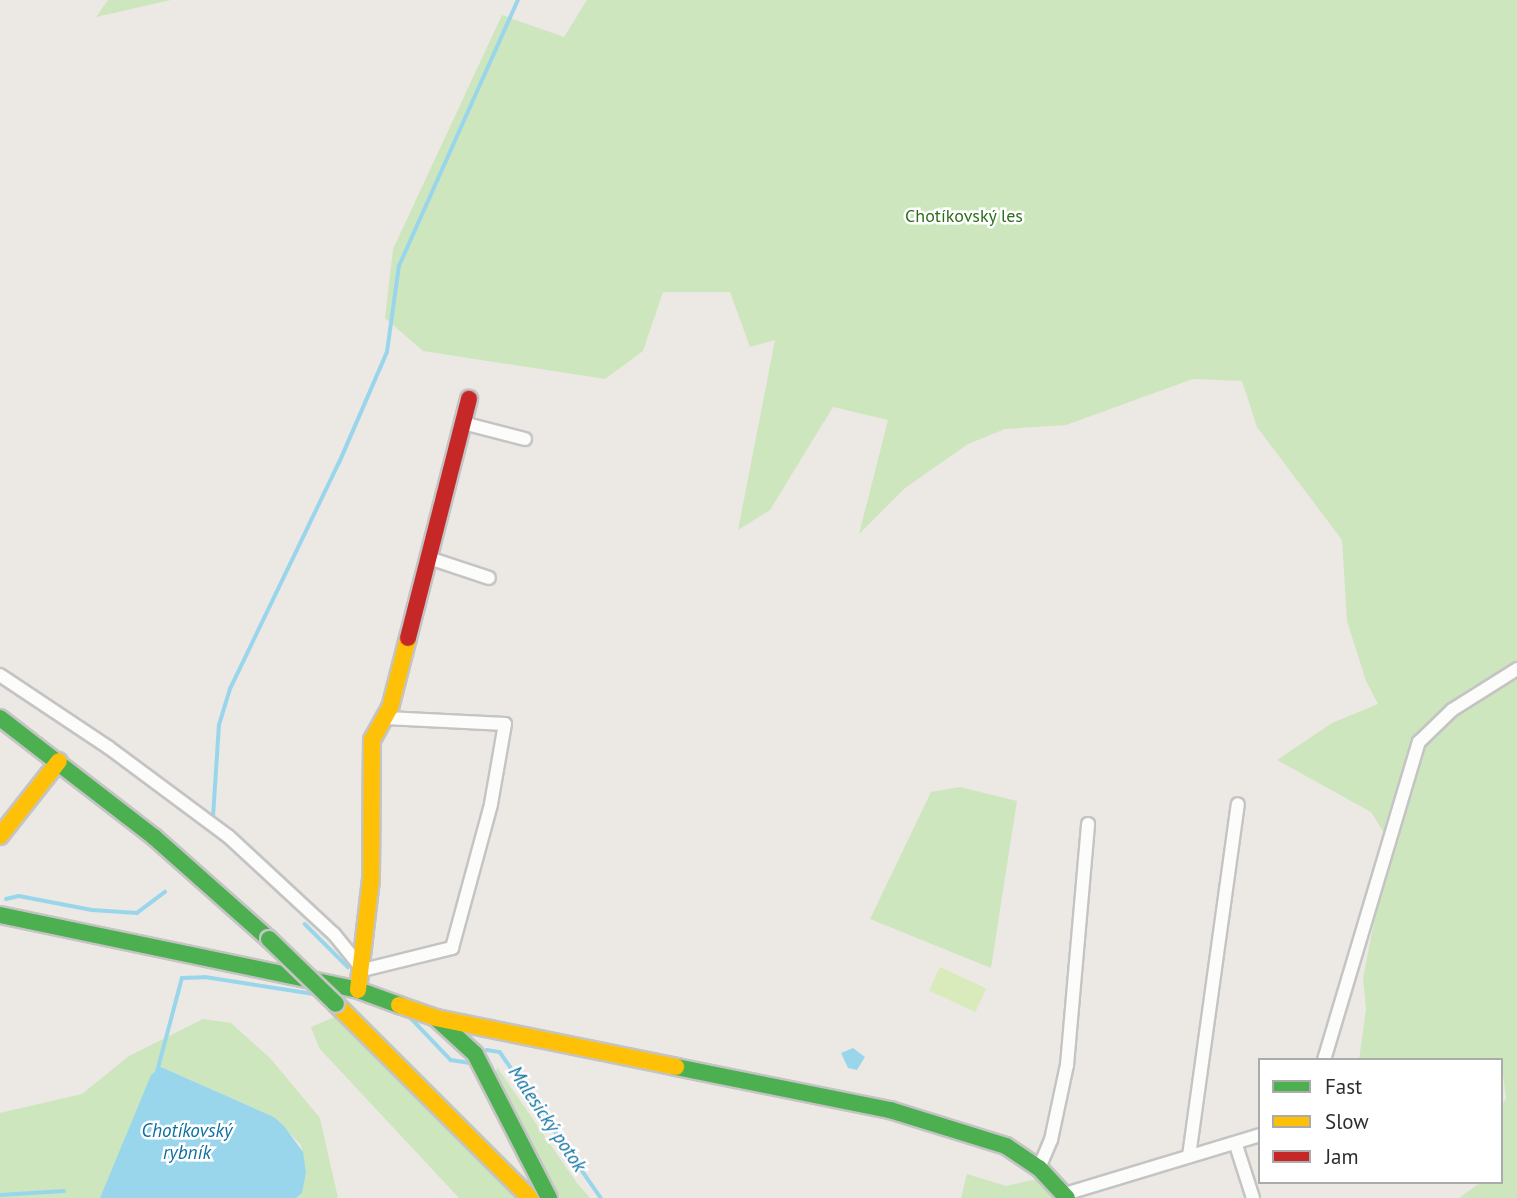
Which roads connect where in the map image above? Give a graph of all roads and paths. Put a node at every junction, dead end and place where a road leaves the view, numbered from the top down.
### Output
1 (469, 399) dead end
2 (463, 423) junction
3 (524, 439) dead end
4 (429, 558) junction
5 (489, 578) dead end
6 (1517, 669) edge
7 (0, 675) edge
8 (0, 718) edge
9 (386, 718) junction
10 (59, 761) junction
11 (1238, 804) dead end
12 (1088, 824) dead end
13 (0, 836) edge
14 (0, 915) edge
15 (363, 970) junction
16 (358, 990) junction
17 (436, 1018) junction
18 (1325, 1058) edge
19 (1258, 1136) edge
20 (1236, 1145) junction
21 (1189, 1156) junction
22 (1039, 1168) junction
23 (1066, 1196) edge
24 (530, 1198) edge
25 (549, 1198) edge
26 (1252, 1198) edge

1 - 2 street
2 - 3 street
2 - 4 street
4 - 5 street
4 - 9 street
6 - 18 street
7 - 15 street
8 - 10 street
9 - 15 street
9 - 15 street
10 - 13 street
10 - 24 street, bridge
11 - 21 street
12 - 22 street
14 - 16 street
15 - 16 street
16 - 17 street
17 - 22 street
17 - 25 street
19 - 20 street
20 - 21 street
20 - 26 street
21 - 23 street
22 - 23 street

